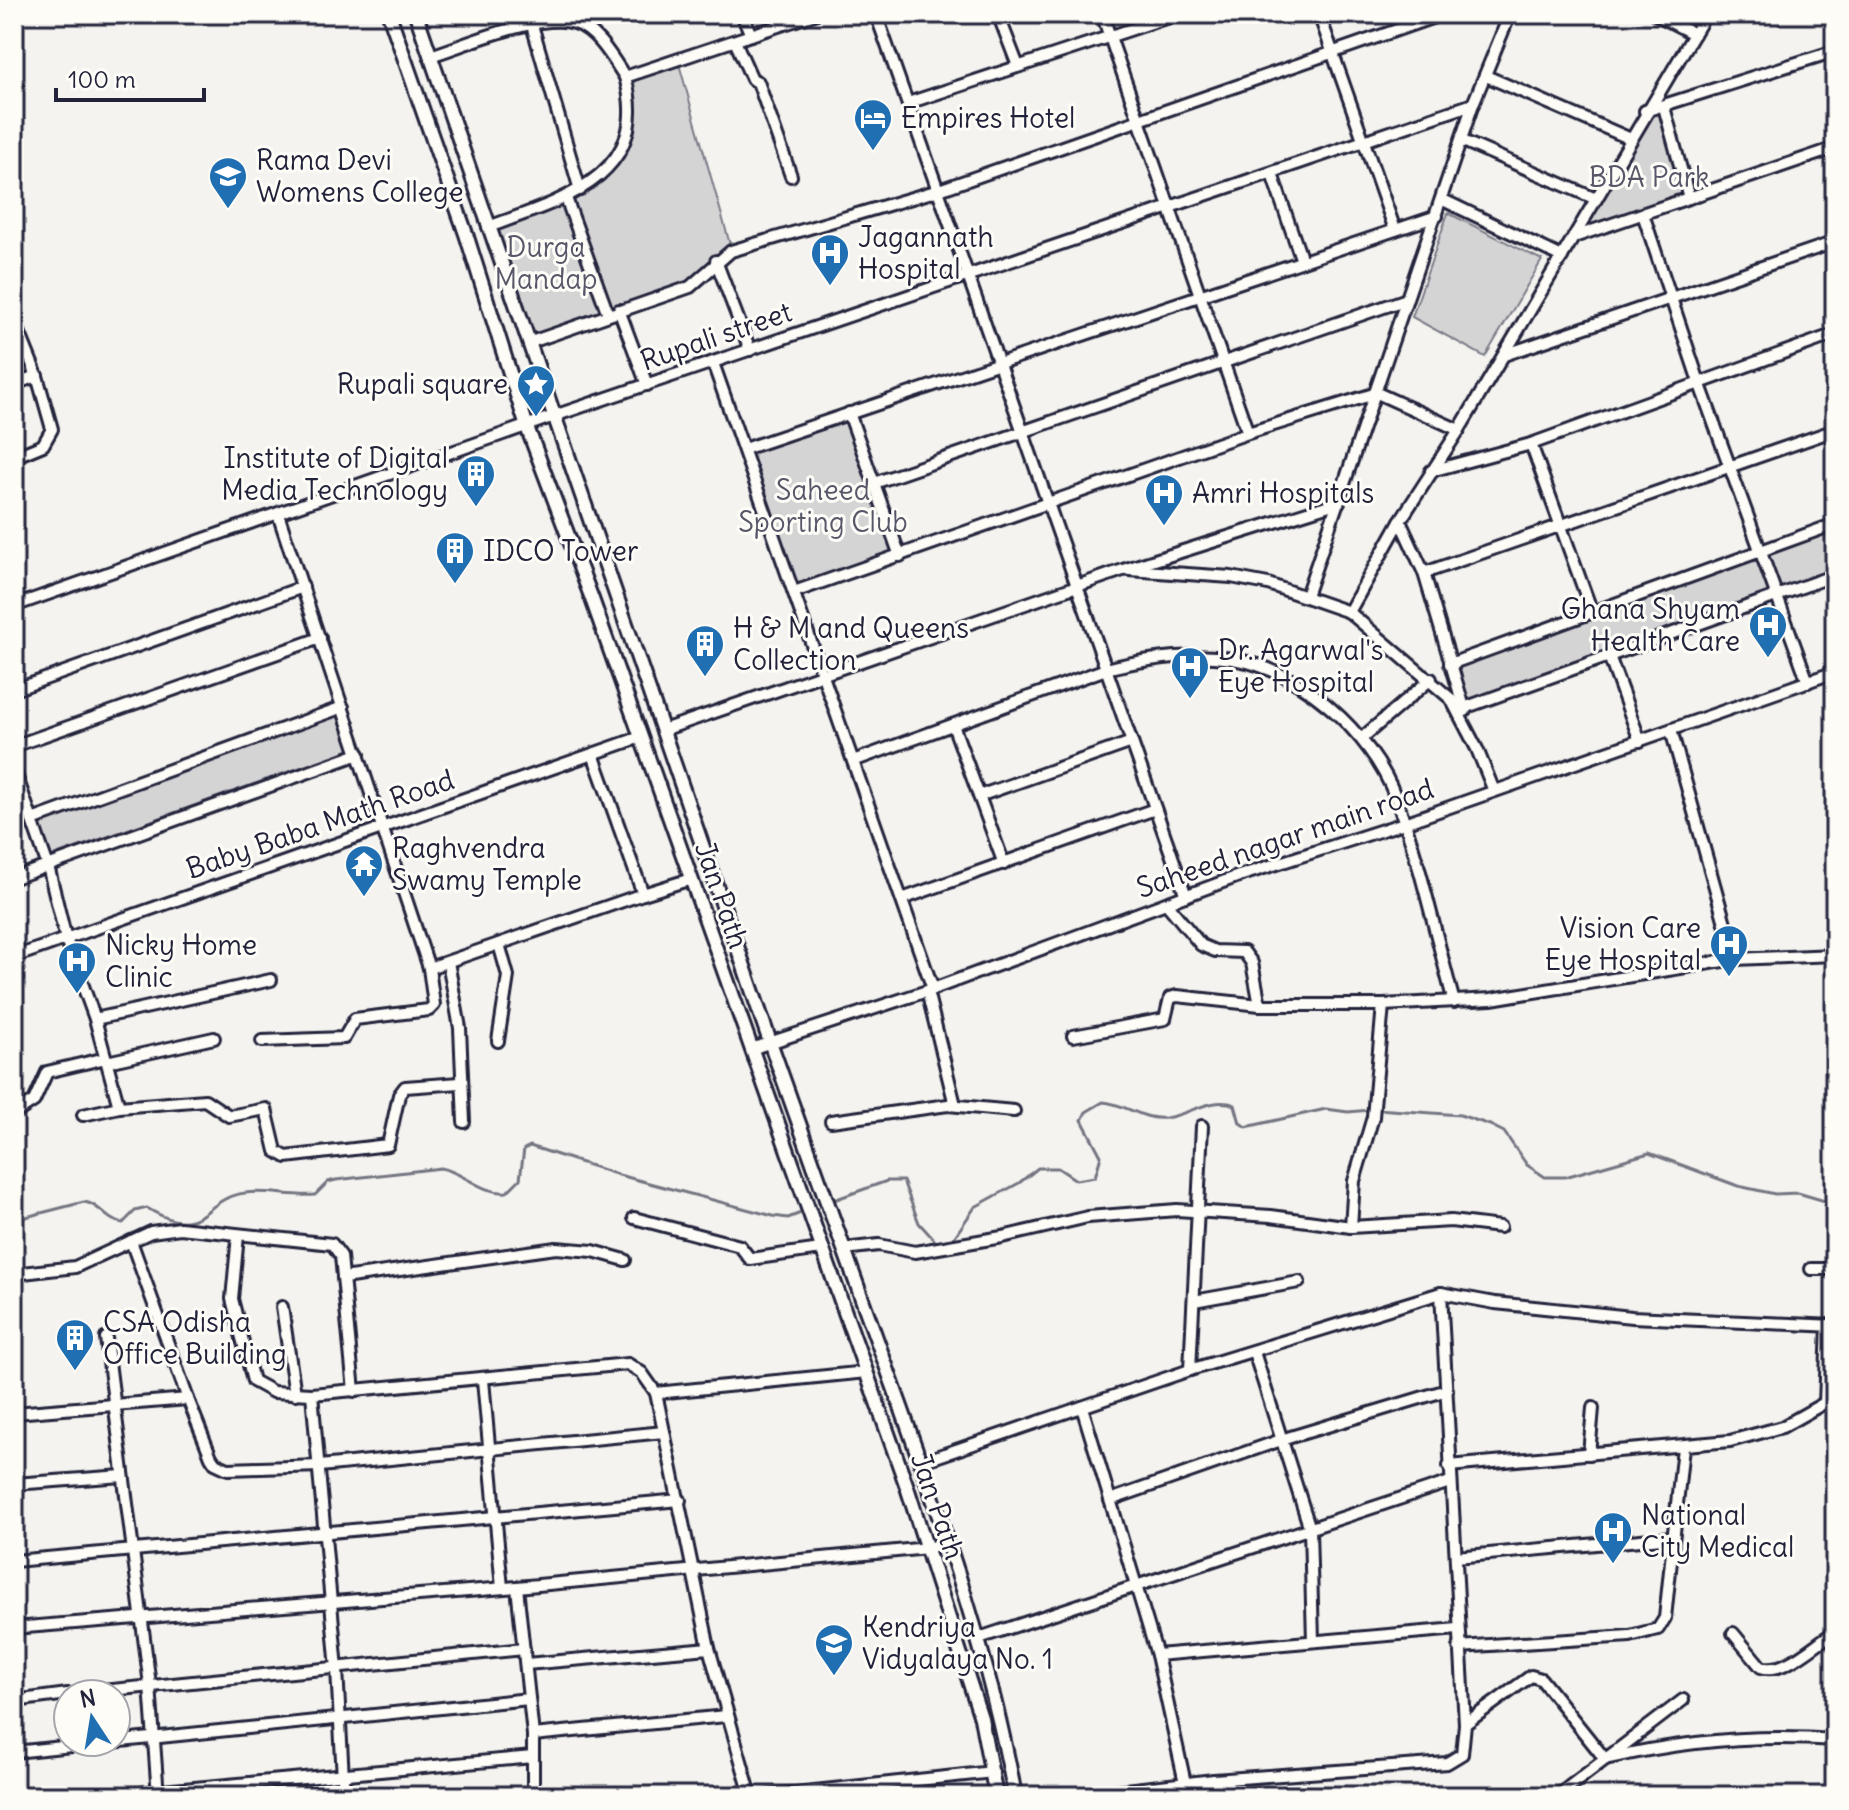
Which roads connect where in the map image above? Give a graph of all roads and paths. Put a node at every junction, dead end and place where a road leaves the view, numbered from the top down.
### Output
1 (389, 14) edge
2 (416, 14) edge
3 (742, 14) edge
4 (815, 14) edge
5 (876, 14) edge
6 (998, 14) edge
7 (1102, 14) edge
8 (1178, 14) edge
9 (1319, 14) edge
10 (1443, 14) edge
11 (1510, 14) edge
12 (1655, 14) edge
13 (1706, 14) edge
14 (575, 19) edge
15 (532, 25) junction
16 (1694, 34) junction
17 (751, 35) junction
18 (1109, 38) junction
19 (735, 41) junction
20 (1835, 51) edge
21 (1333, 53) junction
22 (430, 56) junction
23 (1018, 66) junction
24 (1486, 76) junction
25 (625, 77) junction
26 (908, 103) junction
27 (1473, 104) junction
28 (1664, 107) junction
29 (1645, 111) junction
30 (1139, 122) junction
31 (1631, 139) junction
32 (1364, 140) junction
33 (1463, 141) junction
34 (1835, 148) edge
35 (1272, 174) junction
36 (791, 176) dead end
37 (580, 190) junction
38 (939, 190) junction
39 (566, 198) junction
40 (1689, 198) junction
41 (1596, 199) junction
42 (1443, 200) junction
43 (1167, 206) junction
44 (1643, 214) junction
45 (1437, 216) junction
46 (488, 227) junction
47 (1395, 230) junction
48 (1574, 237) junction
49 (1835, 242) edge
50 (1562, 257) junction
51 (716, 261) junction
52 (1302, 261) junction
53 (966, 274) junction
54 (1199, 295) junction
55 (1671, 297) junction
56 (1407, 299) junction
57 (613, 312) junction
58 (15, 322) edge
59 (1835, 334) edge
60 (531, 342) junction
61 (750, 350) junction
62 (1504, 355) junction
63 (999, 362) junction
64 (713, 363) junction
65 (1222, 363) junction
66 (37, 376) junction
67 (1699, 382) junction
68 (14, 384) edge
69 (647, 385) junction
70 (1377, 393) junction
71 (849, 413) junction
72 (557, 415) junction
73 (527, 427) junction
74 (1459, 430) junction
75 (1835, 430) edge
76 (1023, 432) junction
77 (1248, 433) junction
78 (1531, 444) junction
79 (744, 449) junction
80 (14, 457) edge
81 (1730, 467) junction
82 (1431, 471) junction
83 (874, 483) junction
84 (1048, 502) junction
85 (1339, 502) junction
86 (278, 514) junction
87 (1400, 521) junction
88 (1835, 524) edge
89 (1561, 526) junction
90 (1761, 551) junction
91 (900, 556) junction
92 (1123, 570) junction
93 (1424, 573) junction
94 (1835, 575) edge
95 (1077, 586) junction
96 (303, 587) junction
97 (794, 592) junction
98 (1306, 596) junction
99 (1777, 596) junction
100 (14, 606) edge
101 (1349, 612) junction
102 (1592, 612) junction
103 (320, 638) junction
104 (1609, 656) junction
105 (1450, 664) junction
106 (1106, 669) junction
107 (1835, 672) edge
108 (824, 677) junction
109 (1431, 679) junction
110 (1808, 682) junction
111 (14, 690) edge
112 (343, 707) junction
113 (1464, 708) junction
114 (953, 725) junction
115 (663, 730) junction
116 (1671, 730) junction
117 (641, 737) junction
118 (1362, 738) junction
119 (1640, 741) junction
120 (1132, 742) junction
121 (14, 746) edge
122 (1477, 749) junction
123 (359, 754) junction
124 (593, 754) junction
125 (853, 761) junction
126 (14, 769) edge
127 (16, 784) edge
128 (1494, 791) junction
129 (979, 796) junction
130 (1155, 809) junction
131 (32, 820) junction
132 (1404, 823) junction
133 (384, 827) junction
134 (1004, 864) junction
135 (48, 866) junction
136 (14, 878) edge
137 (691, 879) junction
138 (643, 894) junction
139 (1186, 896) junction
140 (902, 899) junction
141 (1166, 903) junction
142 (66, 939) junction
143 (499, 944) junction
144 (1835, 955) edge
145 (14, 957) edge
146 (1735, 959) junction
147 (448, 962) junction
148 (429, 968) junction
149 (271, 980) dead end
150 (930, 990) junction
151 (1454, 1002) junction
152 (1260, 1005) junction
153 (1383, 1005) junction
154 (95, 1019) junction
155 (1073, 1036) dead end
156 (214, 1038) dead end
157 (262, 1041) dead end
158 (498, 1041) dead end
159 (770, 1042) junction
160 (751, 1049) junction
161 (106, 1060) junction
162 (460, 1083) junction
163 (955, 1105) junction
164 (119, 1107) junction
165 (1014, 1111) dead end
166 (14, 1114) edge
167 (83, 1115) dead end
168 (831, 1121) dead end
169 (464, 1122) dead end
170 (1202, 1126) dead end
171 (1196, 1211) junction
172 (634, 1218) dead end
173 (1351, 1227) junction
174 (1500, 1227) dead end
175 (238, 1235) junction
176 (131, 1241) junction
177 (821, 1249) junction
178 (844, 1249) junction
179 (625, 1260) dead end
180 (1811, 1269) dead end
181 (1835, 1269) edge
182 (14, 1274) edge
183 (343, 1278) junction
184 (1299, 1282) dead end
185 (1441, 1293) junction
186 (1194, 1301) junction
187 (282, 1307) dead end
188 (1831, 1325) edge
189 (106, 1338) dead end
190 (1254, 1352) junction
191 (1190, 1370) junction
192 (867, 1372) junction
193 (483, 1380) junction
194 (1447, 1390) junction
195 (354, 1391) junction
196 (656, 1393) junction
197 (295, 1394) junction
198 (312, 1394) junction
199 (188, 1399) junction
200 (1830, 1400) edge
201 (114, 1403) junction
202 (1082, 1407) junction
203 (1593, 1408) dead end
204 (14, 1413) edge
205 (664, 1432) junction
206 (1284, 1439) junction
207 (1683, 1447) junction
208 (490, 1449) junction
209 (1589, 1454) junction
210 (921, 1462) junction
211 (320, 1466) junction
212 (1449, 1466) junction
213 (123, 1476) junction
214 (1450, 1482) junction
215 (14, 1484) edge
216 (680, 1500) junction
217 (1110, 1500) junction
218 (496, 1517) junction
219 (1310, 1529) junction
220 (325, 1530) junction
221 (1673, 1537) junction
222 (947, 1542) junction
223 (928, 1548) junction
224 (132, 1550) junction
225 (1456, 1557) junction
226 (14, 1561) edge
227 (693, 1571) junction
228 (517, 1587) junction
229 (502, 1588) junction
230 (1137, 1588) junction
231 (330, 1600) junction
232 (141, 1617) junction
233 (14, 1628) edge
234 (1458, 1629) junction
235 (1835, 1632) edge
236 (1733, 1633) dead end
237 (979, 1638) junction
238 (1313, 1641) junction
239 (1459, 1647) junction
240 (709, 1648) junction
241 (524, 1649) junction
242 (1157, 1655) junction
243 (526, 1664) junction
244 (337, 1669) junction
245 (150, 1685) junction
246 (132, 1687) edge
247 (52, 1696) edge
248 (529, 1699) junction
249 (1683, 1700) dead end
250 (14, 1701) edge
251 (726, 1716) junction
252 (339, 1718) junction
253 (1465, 1724) junction
254 (533, 1735) junction
255 (154, 1739) junction
256 (1835, 1740) edge
257 (14, 1752) edge
258 (533, 1757) junction
259 (1605, 1759) junction
260 (993, 1772) junction
261 (343, 1773) junction
262 (1214, 1780) junction
263 (1185, 1783) junction
264 (158, 1793) edge
265 (107, 1796) edge
266 (344, 1796) edge
267 (533, 1796) edge
268 (751, 1796) edge
269 (767, 1796) edge
270 (996, 1796) edge
271 (1015, 1796) edge
272 (1071, 1796) edge
273 (1216, 1796) edge
274 (1557, 1796) edge

1 - 73 main road, Jan Path
2 - 22 main road, Jan Path
3 - 17 street
4 - 17 street
5 - 26 street
6 - 23 street
7 - 18 street
8 - 18 street
9 - 21 street
10 - 21 street
11 - 24 street
12 - 16 street
13 - 16 street
14 - 15 street
14 - 25 street
15 - 22 street
15 - 37 street
16 - 29 street
17 - 19 street
18 - 23 street
18 - 30 street
19 - 25 street
19 - 36 street
20 - 28 street
21 - 30 street
21 - 32 street
22 - 46 main road, Jan Path
23 - 26 street
24 - 27 street
24 - 31 street
25 - 37 street
26 - 38 street
27 - 32 street, Rupali street
27 - 33 street
28 - 29 street
28 - 40 street
29 - 31 street
30 - 38 street
30 - 43 street
31 - 41 street
32 - 35 street, Rupali street
32 - 47 street
33 - 41 street
33 - 42 street
34 - 40 street
35 - 43 street, Rupali street
35 - 52 street
37 - 39 street
38 - 51 street
38 - 53 street
39 - 46 street
39 - 57 street
40 - 44 street
41 - 48 street
42 - 45 street
42 - 50 street
43 - 53 street, Rupali street
43 - 54 street
44 - 48 street
44 - 55 street
45 - 47 street
45 - 56 street
46 - 60 main road, Jan Path
47 - 52 street
48 - 50 street
49 - 55 street
50 - 62 street
51 - 57 street
51 - 61 street
52 - 54 street
53 - 61 street, Rupali street
53 - 63 street
54 - 63 street
54 - 65 street
55 - 62 street
55 - 67 street
56 - 65 street
56 - 70 street
57 - 60 street
57 - 69 street
58 - 66 street
59 - 67 street
60 - 72 main road, Jan Path
61 - 64 street, Rupali street
62 - 74 street
63 - 71 street
63 - 76 street
64 - 69 street, Rupali street
64 - 79 street
65 - 76 street
65 - 77 street
66 - 68 street
66 - 80 street
67 - 78 street
67 - 81 street
69 - 72 street, Rupali street
70 - 74 street
70 - 77 street
70 - 85 street
71 - 79 street
71 - 83 street
72 - 73 street, Rupali street
72 - 115 main road, Jan Path
73 - 86 street, Rupali street
73 - 117 main road, Jan Path
74 - 82 street
75 - 81 street
76 - 83 street
76 - 84 street
77 - 84 street
78 - 82 street
78 - 89 street
79 - 97 street
81 - 89 street
81 - 90 street
82 - 87 street
83 - 91 street
84 - 91 street
84 - 95 street
85 - 92 street
85 - 98 street
86 - 96 street
86 - 100 street, Rupali street
87 - 93 street
87 - 101 street
88 - 90 street
89 - 93 street
89 - 102 street
90 - 99 street
90 - 102 street
91 - 97 street
92 - 95 street
92 - 98 street
93 - 105 street
94 - 99 street
95 - 106 street
95 - 108 street
96 - 103 street
96 - 111 street
97 - 108 street
98 - 101 street
99 - 104 street
99 - 110 street
101 - 109 street
102 - 105 street
103 - 112 street
103 - 121 street
104 - 113 street
104 - 119 street
105 - 113 street
106 - 114 street
106 - 118 street
106 - 120 street
107 - 110 street, Saheed nagar main road
108 - 115 street
108 - 125 street
109 - 118 street
109 - 122 street
110 - 116 street, Saheed nagar main road
112 - 123 street
112 - 131 street
113 - 122 street
114 - 125 street
114 - 129 street
115 - 159 main road, Jan Path
116 - 119 street, Saheed nagar main road
116 - 146 street
117 - 124 street, Baby Baba Math Road
117 - 137 main road, Jan Path
118 - 132 street
119 - 128 street, Saheed nagar main road
120 - 129 street
120 - 130 street
122 - 128 street
123 - 133 street
123 - 135 street
124 - 133 street, Baby Baba Math Road
124 - 138 street
125 - 140 street
126 - 127 street
127 - 131 street
128 - 132 street, Saheed nagar main road
129 - 134 street
130 - 134 street
130 - 139 street
131 - 135 street
132 - 139 street, Saheed nagar main road
132 - 151 street
133 - 142 street, Baby Baba Math Road
133 - 148 street
134 - 140 street
135 - 136 street
135 - 142 street
137 - 138 street
137 - 160 main road, Jan Path
138 - 143 street
139 - 141 street, Saheed nagar main road
140 - 150 street
141 - 150 street, Saheed nagar main road
141 - 152 street
142 - 145 street, Baby Baba Math Road
142 - 154 street
143 - 147 street
143 - 158 street
144 - 146 street
146 - 151 street
147 - 148 street
147 - 162 street
148 - 157 street
149 - 154 street
150 - 159 street, Saheed nagar main road
150 - 163 street
151 - 153 street
152 - 153 street
152 - 155 street
153 - 173 street
154 - 161 street
156 - 161 street
159 - 160 street, Saheed nagar main road
159 - 178 main road, Jan Path
160 - 177 main road, Jan Path
161 - 164 street
161 - 166 street
162 - 164 street
162 - 169 street
163 - 165 street
163 - 168 street
164 - 167 street
170 - 171 street
171 - 173 street
171 - 178 street
171 - 186 street
172 - 177 street
173 - 174 street
175 - 176 street
175 - 183 street
175 - 197 street
176 - 182 street
176 - 199 street
177 - 192 main road, Jan Path
178 - 210 main road, Jan Path
179 - 183 street
180 - 181 street
183 - 195 street
184 - 186 street
185 - 188 street
185 - 190 street
185 - 194 street
186 - 191 street
187 - 197 street
188 - 200 street
189 - 201 street
190 - 191 street
190 - 206 street
191 - 202 street
192 - 196 street
192 - 223 main road, Jan Path
193 - 195 street
193 - 196 street
193 - 208 street
194 - 206 street
194 - 212 street
195 - 198 street
196 - 205 street
197 - 198 street
198 - 211 street
199 - 201 street
199 - 211 street
200 - 207 street
201 - 204 street
201 - 213 street
202 - 210 street
202 - 217 street
203 - 209 street
205 - 208 street
205 - 216 street
206 - 217 street
206 - 219 street
207 - 209 street
207 - 221 street
208 - 211 street
208 - 218 street
209 - 212 street
210 - 222 main road, Jan Path
211 - 220 street
212 - 214 street
213 - 215 street
213 - 224 street
214 - 219 street
214 - 225 street
216 - 218 street
216 - 227 street
217 - 230 street
218 - 220 street
218 - 229 street
219 - 230 street
219 - 238 street
220 - 224 street
220 - 231 street
221 - 225 street
221 - 239 street
222 - 223 street
222 - 237 main road, Jan Path
223 - 227 street
223 - 260 main road, Jan Path
224 - 226 street
224 - 232 street
225 - 234 street
227 - 228 street
227 - 240 street
228 - 229 street
228 - 241 street
229 - 231 street
230 - 237 street
230 - 242 street
231 - 232 street
231 - 244 street
232 - 233 street
232 - 245 street
234 - 238 street
234 - 239 street
235 - 236 street
237 - 271 main road, Jan Path
238 - 242 street
239 - 253 street
240 - 243 street
240 - 251 street
241 - 243 street
241 - 244 street
242 - 263 street
243 - 248 street
244 - 245 street
244 - 252 street
245 - 246 street
245 - 255 street
247 - 250 street
248 - 252 street
248 - 254 street
249 - 259 street
251 - 254 street
251 - 268 street
252 - 255 street
252 - 261 street
253 - 259 street
253 - 262 street
254 - 258 street
255 - 257 street
255 - 264 street
256 - 259 street
258 - 261 street
258 - 267 street
259 - 274 street
260 - 269 street
260 - 270 main road, Jan Path
261 - 264 street
261 - 266 street
262 - 263 street
262 - 273 street
263 - 272 street
264 - 265 street

